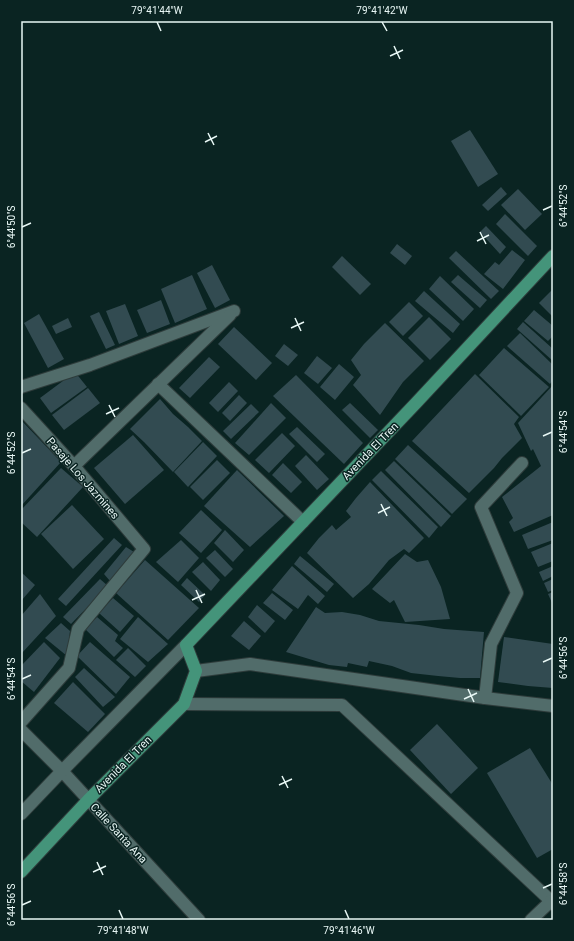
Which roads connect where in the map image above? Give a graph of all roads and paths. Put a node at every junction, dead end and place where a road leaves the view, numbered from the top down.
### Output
1 (553, 256) edge
2 (158, 384) junction
3 (21, 387) edge
4 (21, 408) edge
5 (522, 463) dead end
6 (74, 466) junction
7 (303, 522) junction
8 (186, 645) junction
9 (196, 671) junction
10 (485, 698) junction
11 (184, 704) junction
12 (553, 706) edge
13 (21, 722) edge
14 (21, 730) edge
15 (62, 771) junction
16 (88, 800) junction
17 (21, 814) edge
18 (21, 872) edge
19 (552, 902) edge
20 (199, 920) edge
21 (531, 920) edge

1 - 7 main road, Avenida El Tren
2 - 3 street
2 - 6 street
2 - 7 street
4 - 6 street, Pasaje Los Jazmines
5 - 10 street
6 - 13 street, Pasaje Los Jazmines
7 - 8 main road, Avenida El Tren
8 - 9 main road
8 - 15 street, Avenida El Tren
9 - 10 street
9 - 11 main road, Avenida El Tren
10 - 12 street
11 - 16 main road, Avenida El Tren
11 - 19 street
14 - 15 street, Calle Santa Ana
15 - 16 street, Calle Santa Ana
15 - 17 street, Avenida El Tren
16 - 18 main road, Avenida El Tren
16 - 20 street, Calle Santa Ana
19 - 21 street

